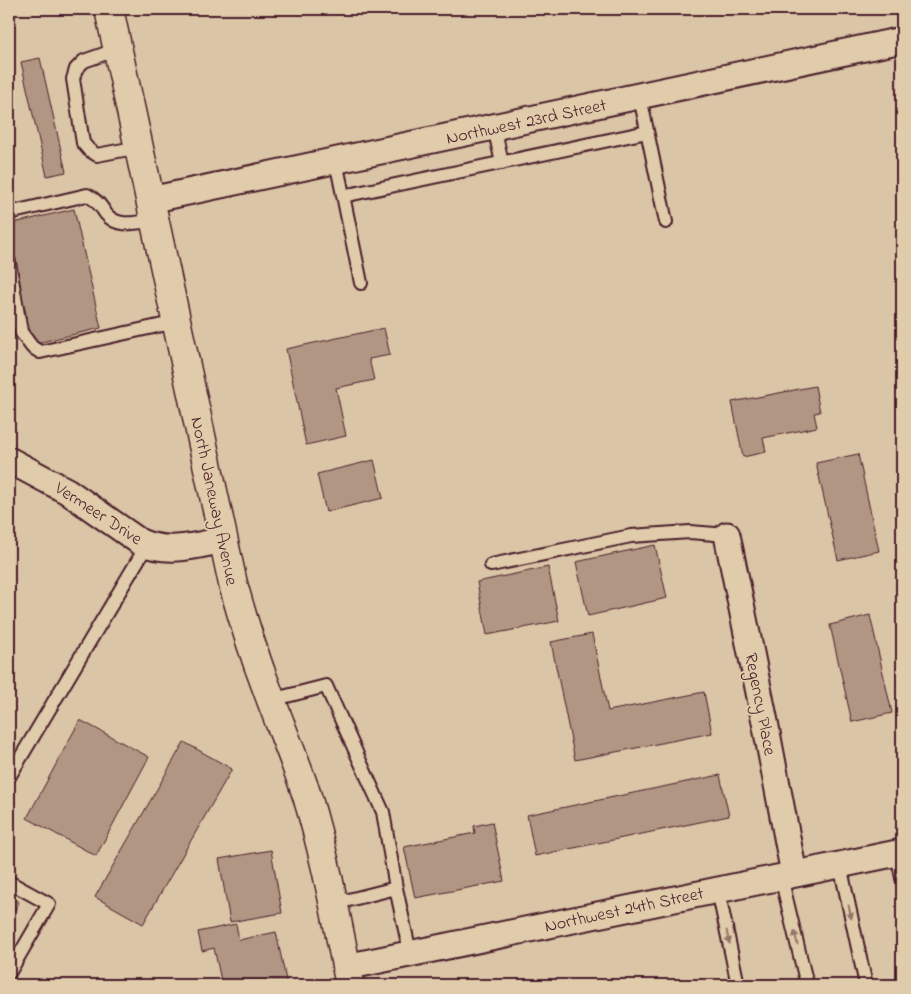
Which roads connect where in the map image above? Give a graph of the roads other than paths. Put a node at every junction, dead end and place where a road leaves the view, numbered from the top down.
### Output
1 (109, 9) edge
2 (902, 40) edge
3 (118, 49) junction
4 (640, 96) junction
5 (494, 127) junction
6 (647, 132) junction
7 (139, 147) junction
8 (336, 161) junction
9 (502, 163) junction
10 (343, 196) junction
11 (152, 210) junction
12 (9, 213) edge
13 (666, 222) dead end
14 (9, 262) edge
15 (362, 283) dead end
16 (176, 322) junction
17 (9, 460) edge
18 (727, 535) joint
19 (223, 540) junction
20 (147, 545) junction
21 (491, 565) dead end
22 (271, 700) junction
23 (10, 771) edge
24 (900, 852) edge
25 (840, 865) junction
26 (788, 875) junction
27 (902, 878) edge
28 (9, 882) edge
29 (396, 888) junction
30 (718, 890) junction
31 (333, 904) junction
32 (410, 954) junction
33 (9, 973) edge
34 (348, 976) edge
35 (738, 985) edge
36 (807, 985) edge
37 (866, 985) edge

1 - 3 main road, North Janeway Avenue
2 - 4 street, Northwest 23rd Street
3 - 7 main road, North Janeway Avenue
3 - 7 lane
4 - 5 street, Northwest 23rd Street
4 - 6 lane
5 - 8 street, Northwest 23rd Street
5 - 9 lane
6 - 9 lane
6 - 13 lane
7 - 11 main road, North Janeway Avenue
8 - 10 lane
8 - 11 street, Northwest 23rd Street
9 - 10 lane
10 - 15 lane
11 - 12 lane
11 - 16 main road, North Janeway Avenue
14 - 16 lane
16 - 19 main road, North Janeway Avenue
17 - 20 street, Vermeer Drive
18 - 21 lane
18 - 26 street, Regency Place
19 - 20 street, Vermeer Drive
19 - 22 main road, North Janeway Avenue
20 - 23 lane
22 - 29 lane
22 - 31 main road, North Janeway Avenue
24 - 25 street, Northwest 24th Street
24 - 27 lane
25 - 26 street, Northwest 24th Street
25 -> 37 lane
26 - 30 street, Northwest 24th Street
36 -> 26 lane
28 - 33 lane
29 - 31 lane
29 - 32 lane
30 - 32 street, Northwest 24th Street
30 -> 35 lane
31 - 34 main road, North Janeway Avenue
32 - 34 street, Northwest 24th Street

